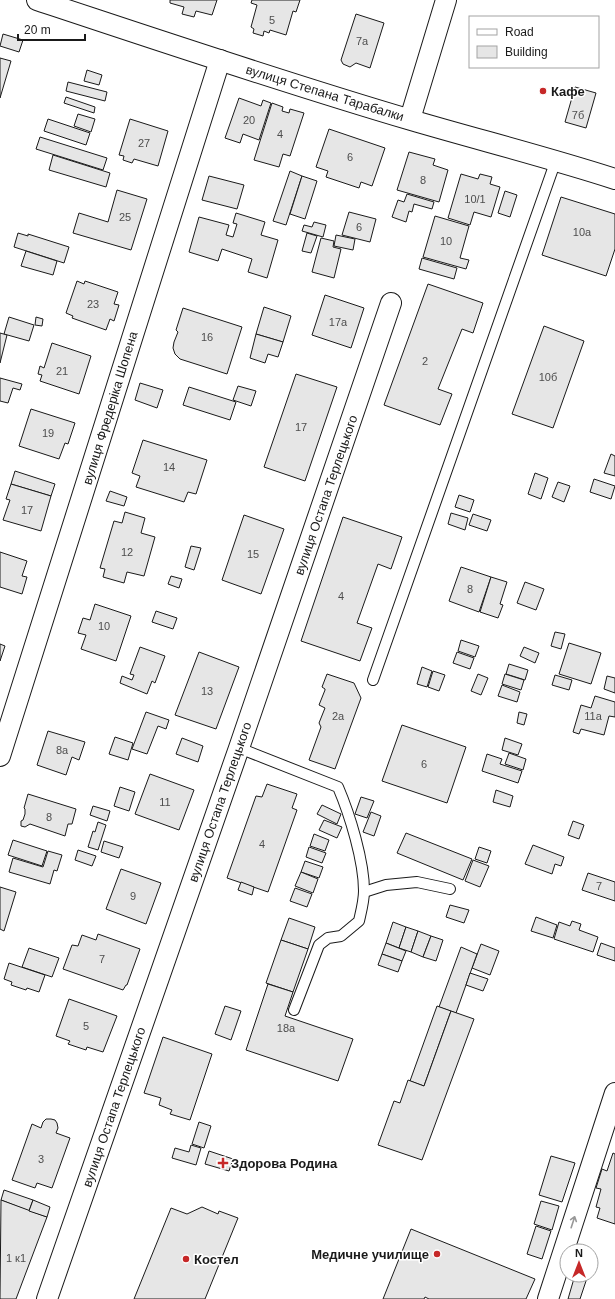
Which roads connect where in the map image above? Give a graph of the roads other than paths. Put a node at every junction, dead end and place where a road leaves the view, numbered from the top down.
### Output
1 (37, 0) edge
2 (446, 0) edge
3 (220, 60) junction
4 (410, 119) junction
5 (556, 160) junction
6 (615, 179) edge
7 (391, 303) dead end
8 (372, 680) dead end
9 (239, 748) junction
10 (0, 756) edge
11 (450, 889) dead end
12 (364, 892) junction
13 (294, 1010) dead end
14 (615, 1093) edge
15 (47, 1299) edge
16 (548, 1299) edge

1 - 3 street, вулиця Степана Тарабалки
2 - 4 street
3 - 4 street, вулиця Степана Тарабалки
3 - 10 street, вулиця Фредеріка Шопена
4 - 5 street, вулиця Степана Тарабалки
5 - 6 street, вулиця Степана Тарабалки
5 - 8 lane
7 - 9 street, вулиця Остапа Терлецького
9 - 12 lane
9 - 15 street, вулиця Остапа Терлецького
11 - 12 lane
12 - 13 lane
16 -> 14 street

